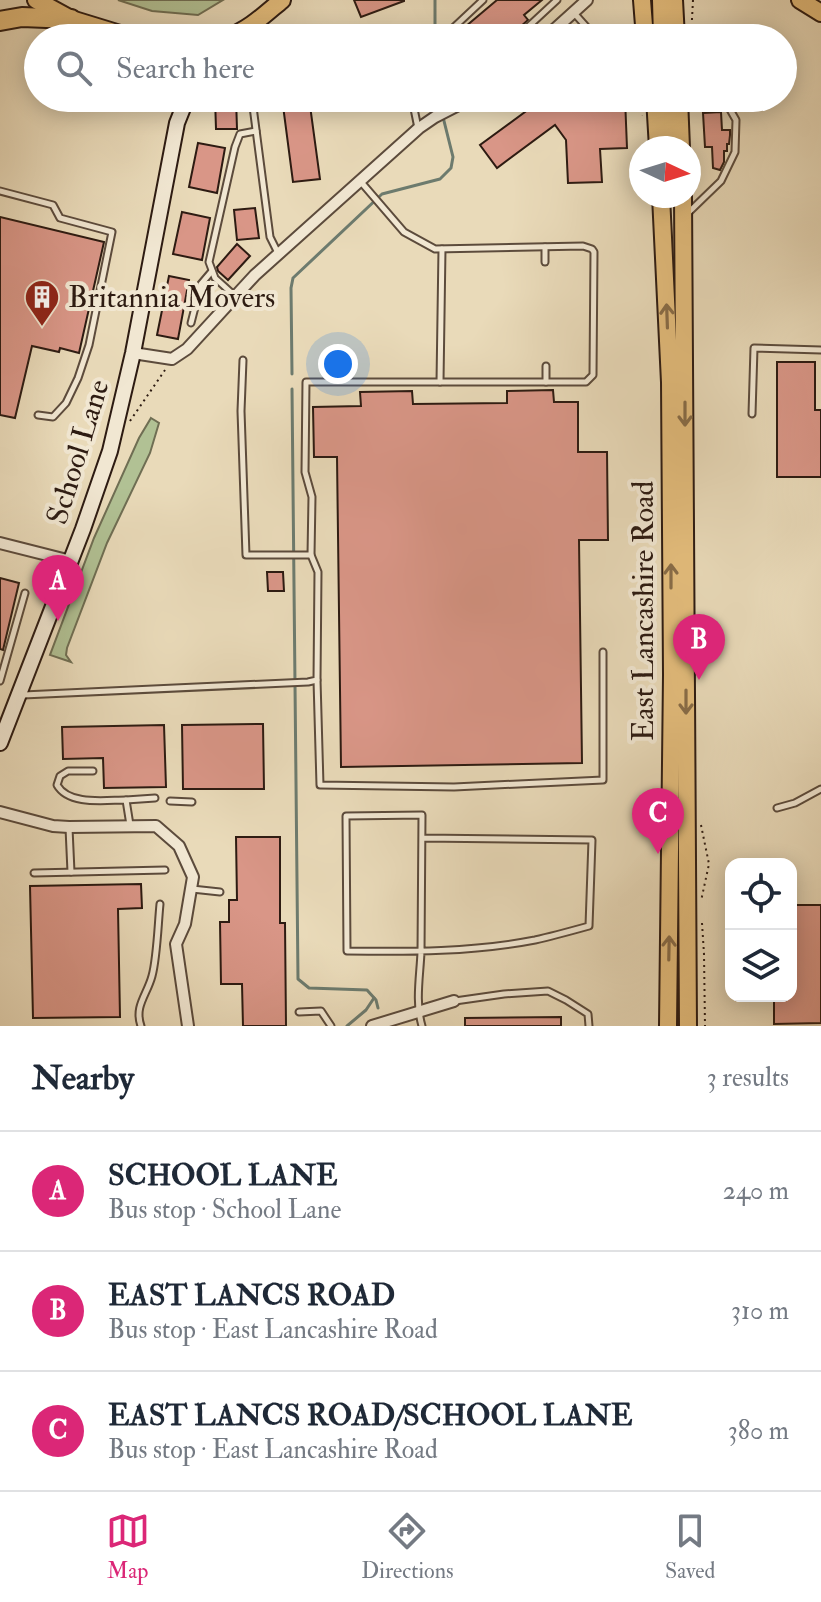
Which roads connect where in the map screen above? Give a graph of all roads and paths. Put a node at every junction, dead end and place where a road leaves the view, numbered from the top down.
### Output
1 (36, 0) edge
2 (282, 0) edge
3 (483, 0) edge
4 (557, 0) edge
5 (587, 0) edge
6 (642, 0) edge
7 (648, 0) edge
8 (661, 0) edge
9 (674, 0) edge
10 (693, 0) edge
11 (800, 0) edge
12 (573, 13) junction
13 (821, 13) edge
14 (71, 19) junction
15 (0, 21) edge
16 (87, 24) edge
17 (250, 24) edge
18 (457, 24) edge
19 (531, 24) edge
20 (561, 24) edge
21 (583, 24) edge
22 (644, 24) edge
23 (650, 24) edge
24 (662, 24) edge
25 (675, 24) edge
26 (692, 24) edge
27 (177, 112) edge
28 (181, 112) edge
29 (254, 112) edge
30 (415, 112) edge
31 (446, 112) edge
32 (657, 112) edge
33 (659, 112) edge
34 (680, 112) edge
35 (731, 112) edge
36 (177, 123) junction
37 (419, 128) junction
38 (256, 131) junction
39 (658, 136) edge
40 (664, 136) edge
41 (681, 136) edge
42 (360, 181) junction
43 (0, 191) edge
44 (662, 208) edge
45 (666, 208) edge
46 (683, 208) edge
47 (683, 219) junction
48 (663, 232) junction
49 (545, 247) junction
50 (442, 249) junction
51 (278, 254) junction
52 (545, 262) dead end
53 (213, 270) junction
54 (236, 297) junction
55 (191, 323) dead end
56 (821, 350) edge
57 (133, 353) junction
58 (172, 359) junction
59 (243, 360) dead end
60 (546, 366) dead end
61 (440, 382) junction
62 (546, 382) junction
63 (752, 414) dead end
64 (38, 415) dead end
65 (119, 419) junction
66 (0, 543) edge
67 (311, 555) junction
68 (71, 561) junction
69 (25, 593) dead end
70 (603, 652) dead end
71 (317, 680) junction
72 (0, 681) edge
73 (18, 695) junction
74 (0, 743) edge
75 (93, 771) dead end
76 (821, 789) edge
77 (155, 798) dead end
78 (126, 800) junction
79 (170, 801) dead end
80 (192, 802) dead end
81 (777, 808) dead end
82 (0, 812) edge
83 (130, 826) junction
84 (69, 827) junction
85 (422, 838) junction
86 (165, 870) dead end
87 (71, 872) junction
88 (34, 873) dead end
89 (191, 889) junction
90 (220, 892) dead end
91 (160, 904) dead end
92 (421, 952) junction
93 (454, 1001) joint
94 (299, 1012) dead end
95 (418, 1012) junction
96 (141, 1026) edge
97 (188, 1026) edge
98 (331, 1026) edge
99 (372, 1026) edge
100 (422, 1026) edge
101 (589, 1026) edge
102 (668, 1026) edge
103 (688, 1026) edge

1 - 14 main road
2 - 17 main road
3 - 18 lane
4 - 19 lane
5 - 12 street
6 - 22 main road
7 - 23 main road
8 - 24 main road
9 - 25 main road
10 - 26 path
11 - 13 main road
12 - 20 street
12 - 21 lane
14 - 15 highway
14 - 16 main road
27 - 36 main road, School Lane
28 - 36 main road, School Lane
29 - 38 lane
30 - 37 lane
31 - 37 street
32 - 39 main road
33 - 40 main road
34 - 41 main road
35 - 47 lane
36 - 57 main road, School Lane
37 - 42 street
38 - 51 lane
38 - 53 lane
42 - 50 lane
42 - 51 street
43 - 64 lane
44 - 48 main road, East Lancashire Road
45 - 48 main road
46 - 47 main road, East Lancashire Road
47 -> 103 main road, East Lancashire Road
102 -> 48 main road, East Lancashire Road
49 - 50 lane
49 - 52 lane
49 - 62 lane
50 - 61 lane
51 - 54 street
53 - 54 lane
53 - 55 lane
54 - 58 street
56 - 63 lane
57 - 58 street, School Lane
57 - 65 main road, School Lane
58 - 65 path
59 - 67 lane
60 - 62 lane
61 - 62 lane
61 - 67 lane
65 - 68 main road, School Lane
66 - 68 street
67 - 71 lane
68 - 73 main road, School Lane
69 - 72 lane
70 - 71 lane
71 - 73 lane
73 - 74 main road, School Lane
75 - 78 lane
76 - 81 lane
77 - 78 lane
78 - 83 lane
79 - 80 lane
82 - 84 street
83 - 84 street
83 - 89 street
84 - 87 lane
85 - 92 lane
85 - 92 lane
85 - 92 lane
86 - 87 lane
87 - 88 lane
89 - 90 lane
89 - 97 street
91 - 96 lane
92 - 95 lane
93 - 95 street
93 - 101 lane
94 - 98 lane
95 - 99 street
95 - 100 lane

